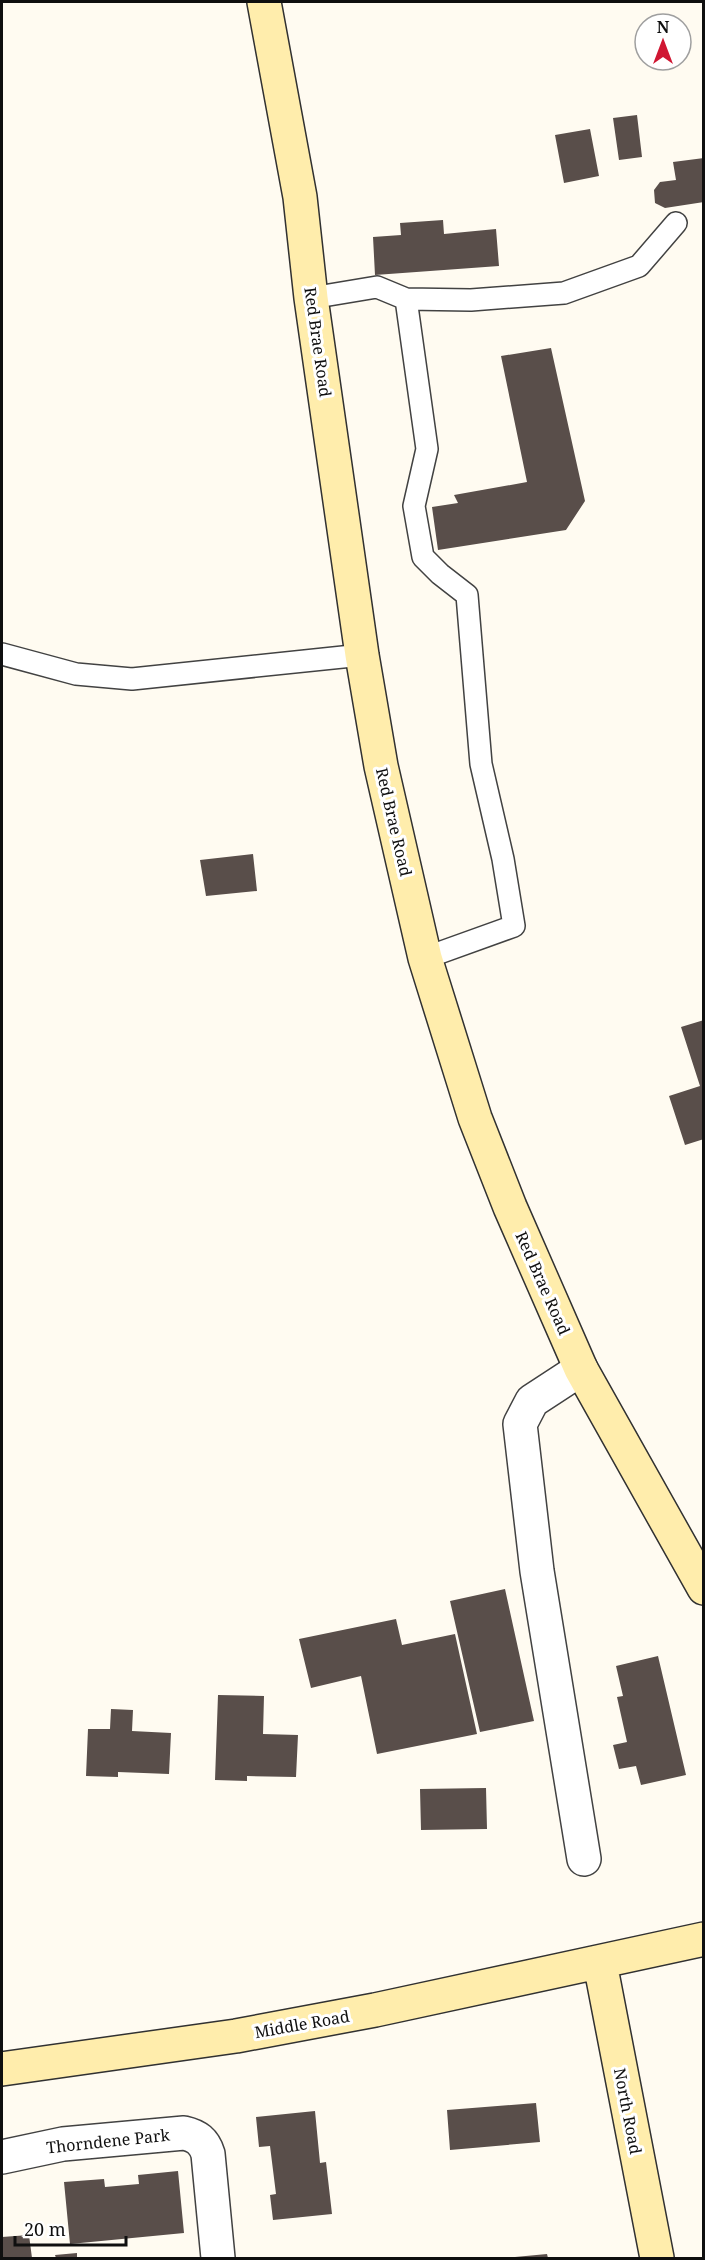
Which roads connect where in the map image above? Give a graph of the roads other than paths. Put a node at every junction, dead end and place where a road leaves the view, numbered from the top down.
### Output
1 (264, 2) edge
2 (676, 223) dead end
3 (311, 297) junction
4 (406, 299) junction
5 (2, 654) edge
6 (362, 655) junction
7 (425, 958) junction
8 (581, 1370) junction
9 (704, 1588) edge
10 (584, 1859) dead end
11 (704, 1939) edge
12 (600, 1963) junction
13 (2, 2069) edge
14 (2, 2157) edge
15 (218, 2259) edge
16 (657, 2259) edge

1 - 3 street, Red Brae Road
2 - 4 lane
3 - 4 lane
3 - 6 street, Red Brae Road
4 - 7 lane
5 - 6 lane
6 - 7 street, Red Brae Road
7 - 8 street, Red Brae Road
8 - 9 street, Red Brae Road
8 - 10 street
11 - 12 street, Middle Road
12 - 13 street, Middle Road
12 - 16 street, North Road
14 - 15 street, Thorndene Park

